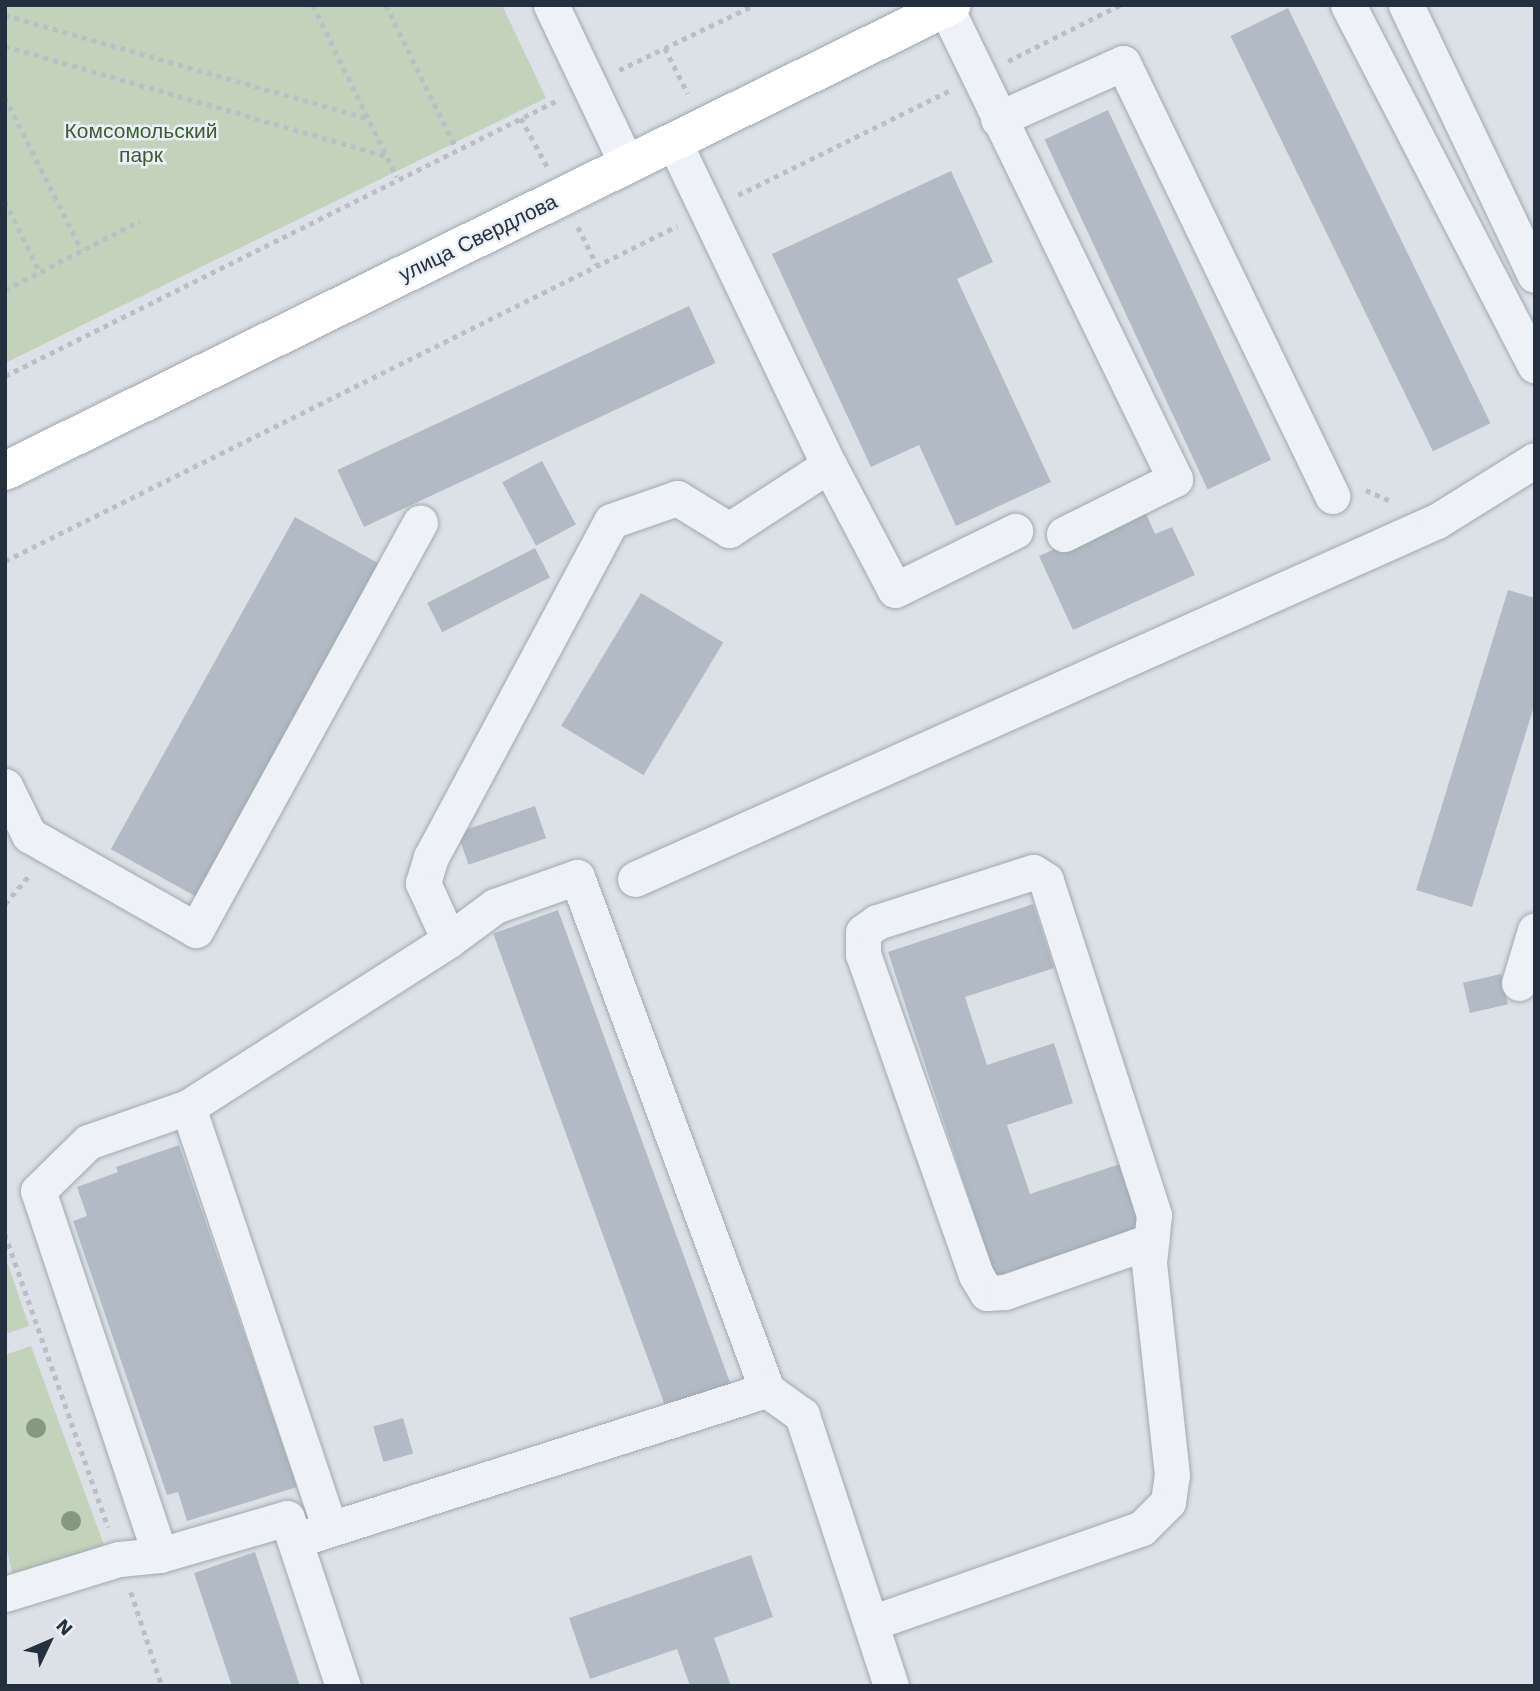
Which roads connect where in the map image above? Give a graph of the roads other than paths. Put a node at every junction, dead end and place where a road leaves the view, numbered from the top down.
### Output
1 (551, 5) edge
2 (1348, 5) edge
3 (1406, 5) edge
4 (948, 6) edge
5 (998, 119) junction
6 (674, 142) junction
7 (627, 164) junction
8 (1525, 228) edge
9 (1535, 275) edge
10 (1535, 365) edge
11 (1535, 460) edge
12 (829, 465) junction
13 (5, 471) edge
14 (1332, 496) road end
15 (421, 523) dead end
16 (1015, 531) dead end
17 (1065, 534) dead end
18 (5, 786) edge
19 (635, 879) dead end
20 (1535, 930) edge
21 (449, 940) junction
22 (1519, 983) dead end
23 (188, 1107) junction
24 (1151, 1241) junction
25 (767, 1390) junction
26 (330, 1529) junction
27 (296, 1540) junction
28 (160, 1555) junction
29 (5, 1594) edge
30 (871, 1623) junction
31 (343, 1686) edge
32 (891, 1686) edge

1 - 7 street
2 - 10 street
3 - 8 street
4 - 5 street
4 - 6 main road, улица Свердлова
5 - 14 street
5 - 17 street
6 - 7 main road, улица Свердлова
6 - 12 street
7 - 13 main road, улица Свердлова
8 - 9 street
11 - 19 street
12 - 16 street
12 - 21 street
15 - 18 street
20 - 22 street
21 - 23 street
21 - 25 street
23 - 26 street
23 - 28 street
24 - 24 street
24 - 30 street
25 - 26 street
25 - 30 street
26 - 27 street
27 - 28 street
27 - 31 street
28 - 29 street
30 - 32 street

